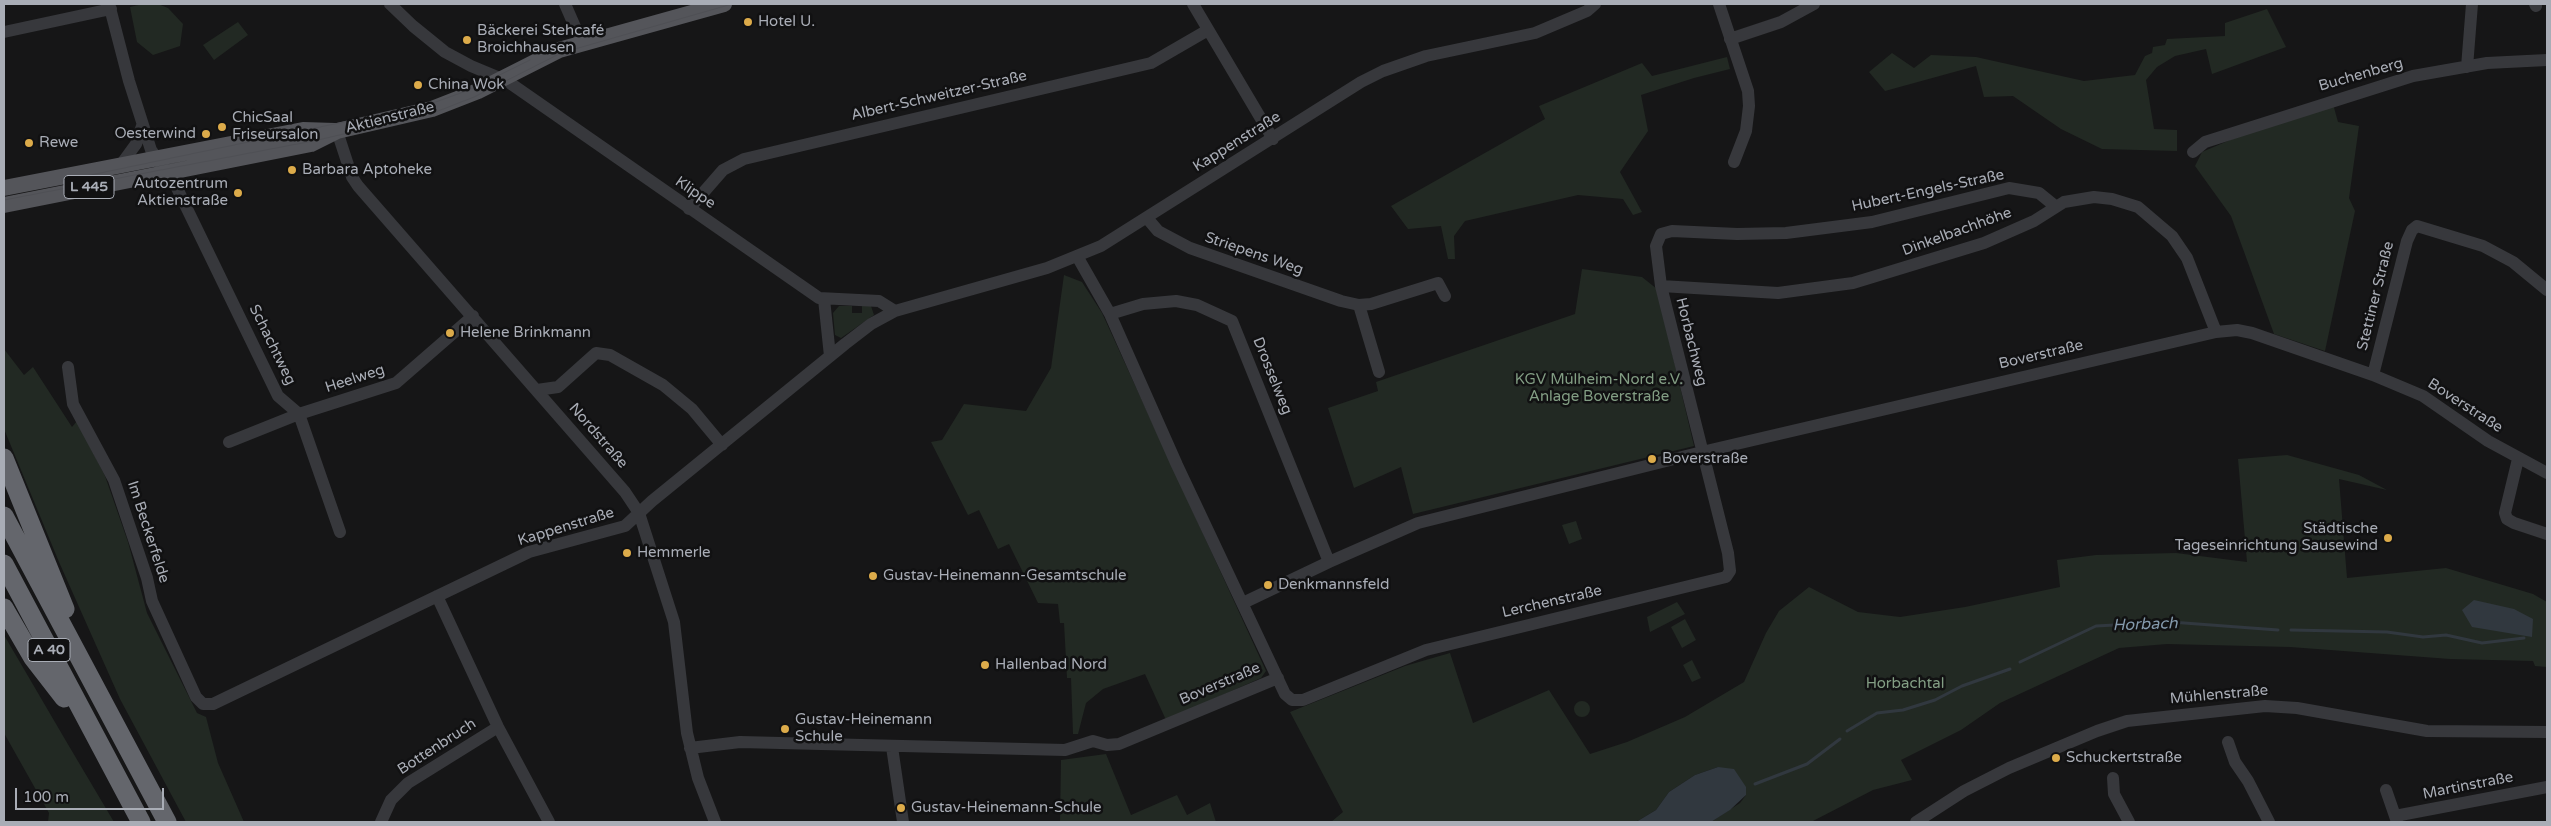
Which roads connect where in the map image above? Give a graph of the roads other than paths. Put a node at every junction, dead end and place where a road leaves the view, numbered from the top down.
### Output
1 (390, 4) edge
2 (565, 4) edge
3 (724, 4) edge
4 (1193, 4) edge
5 (1595, 4) edge
6 (1719, 4) edge
7 (1814, 4) edge
8 (2472, 4) edge
9 (110, 6) edge
10 (1208, 30) junction
11 (4, 32) edge
12 (1730, 39) junction
13 (582, 43) junction
14 (2547, 60) edge
15 (2467, 67) junction
16 (502, 78) junction
17 (142, 126) junction
18 (337, 131) junction
19 (1273, 139) junction
20 (2193, 152) dead end
21 (156, 159) junction
22 (1734, 162) dead end
23 (120, 166) junction
24 (166, 172) junction
25 (4, 188) edge
26 (4, 205) edge
27 (2055, 206) junction
28 (689, 209) junction
29 (1147, 218) junction
30 (1657, 239) joint
31 (1077, 256) junction
32 (1661, 286) junction
33 (2547, 290) edge
34 (1444, 296) dead end
35 (824, 299) junction
36 (1359, 305) junction
37 (895, 311) junction
38 (1110, 314) junction
39 (473, 316) junction
40 (2216, 332) junction
41 (830, 356) junction
42 (68, 367) dead end
43 (1379, 372) dead end
44 (2373, 375) junction
45 (558, 387) junction
46 (537, 390) junction
47 (554, 410) junction
48 (300, 414) junction
49 (229, 442) dead end
50 (722, 445) junction
51 (1702, 452) junction
52 (4, 458) edge
53 (2518, 459) junction
54 (2547, 473) edge
55 (639, 513) junction
56 (4, 516) edge
57 (340, 532) dead end
58 (2547, 534) edge
59 (1329, 562) junction
60 (4, 564) edge
61 (437, 596) junction
62 (1243, 603) junction
63 (4, 608) edge
64 (1278, 678) junction
65 (93, 685) junction
66 (203, 704) joint
67 (498, 727) junction
68 (2547, 732) edge
69 (94, 736) junction
70 (2228, 742) dead end
71 (892, 747) junction
72 (690, 748) junction
73 (2112, 778) dead end
74 (2547, 787) edge
75 (2386, 790) dead end
76 (2396, 819) edge
77 (141, 822) edge
78 (167, 822) edge
79 (381, 822) edge
80 (549, 822) edge
81 (715, 822) edge
82 (903, 822) edge
83 (1916, 822) edge
84 (2129, 822) edge
85 (2269, 822) edge

1 - 16 street, Klippe
2 - 13 street
3 - 13 main road, Aktienstraße / L 445
4 - 10 street
5 - 19 street, Kappenstraße
6 - 12 street
7 - 12 street
8 - 15 street
9 - 11 street
9 - 17 street, Schachtweg
10 - 19 street
10 - 28 street, Albert-Schweitzer-Straße
12 - 22 street
13 - 16 main road, Aktienstraße / L 445
14 - 15 street, Buchenberg
15 - 20 street, Buchenberg
16 - 18 main road, Aktienstraße / L 445
16 - 28 street, Klippe
17 - 21 street, Schachtweg
17 - 23 street
18 - 21 main road, Aktienstraße / L 445
18 - 24 main road, Aktienstraße / L 445
18 - 39 street, Nordstraße
19 - 29 street, Kappenstraße
21 - 23 main road, Aktienstraße / L 445
21 - 24 street, Schachtweg
23 - 25 main road, Aktienstraße / L 445
24 - 26 main road, Aktienstraße / L 445
24 - 48 street, Schachtweg
27 - 30 street, Hubert-Engels-Straße
27 - 32 street, Dinkelbachhöhe
27 - 40 street, Dinkelbachhöhe
28 - 35 street, Klippe
29 - 31 street, Kappenstraße
29 - 36 street, Striepens Weg
30 - 32 street, Horbachweg
31 - 37 street, Kappenstraße
31 - 38 street
32 - 51 street, Horbachweg
33 - 44 street, Stettiner Straße
34 - 36 street, Striepens Weg
35 - 37 street
35 - 41 street
36 - 43 street
37 - 41 street, Kappenstraße
38 - 59 street, Drosselweg
38 - 62 street
39 - 46 street, Nordstraße
39 - 48 street, Heelweg
40 - 44 street, Boverstraße
40 - 51 street, Boverstraße
41 - 50 street, Kappenstraße
42 - 66 street, Im Beckerfelde
44 - 53 street, Boverstraße
45 - 46 street
45 - 47 street
45 - 50 street
46 - 47 street, Nordstraße
47 - 55 street, Nordstraße
48 - 49 street, Heelweg
48 - 57 street
50 - 55 street, Kappenstraße
51 - 59 street, Boverstraße
51 - 64 street, Lerchenstraße
52 - 65 highway
53 - 54 street, Boverstraße
53 - 58 street
55 - 61 street, Kappenstraße
55 - 72 street, Nordstraße
56 - 65 highway, A 40
59 - 62 street, Boverstraße
60 - 69 highway, A 40
61 - 66 street, Kappenstraße
61 - 67 street, Bottenbruch
62 - 64 street, Boverstraße
63 - 69 highway
64 - 71 street, Boverstraße
65 - 78 highway, A 40
67 - 79 street, Bottenbruch
67 - 80 street, Bottenbruch
68 - 83 street, Mühlenstraße
69 - 77 highway, A 40
70 - 85 street
71 - 72 street, Boverstraße
71 - 82 street
72 - 81 street, Nordstraße
73 - 84 street
74 - 76 street, Martinstraße
75 - 76 street, Martinstraße

